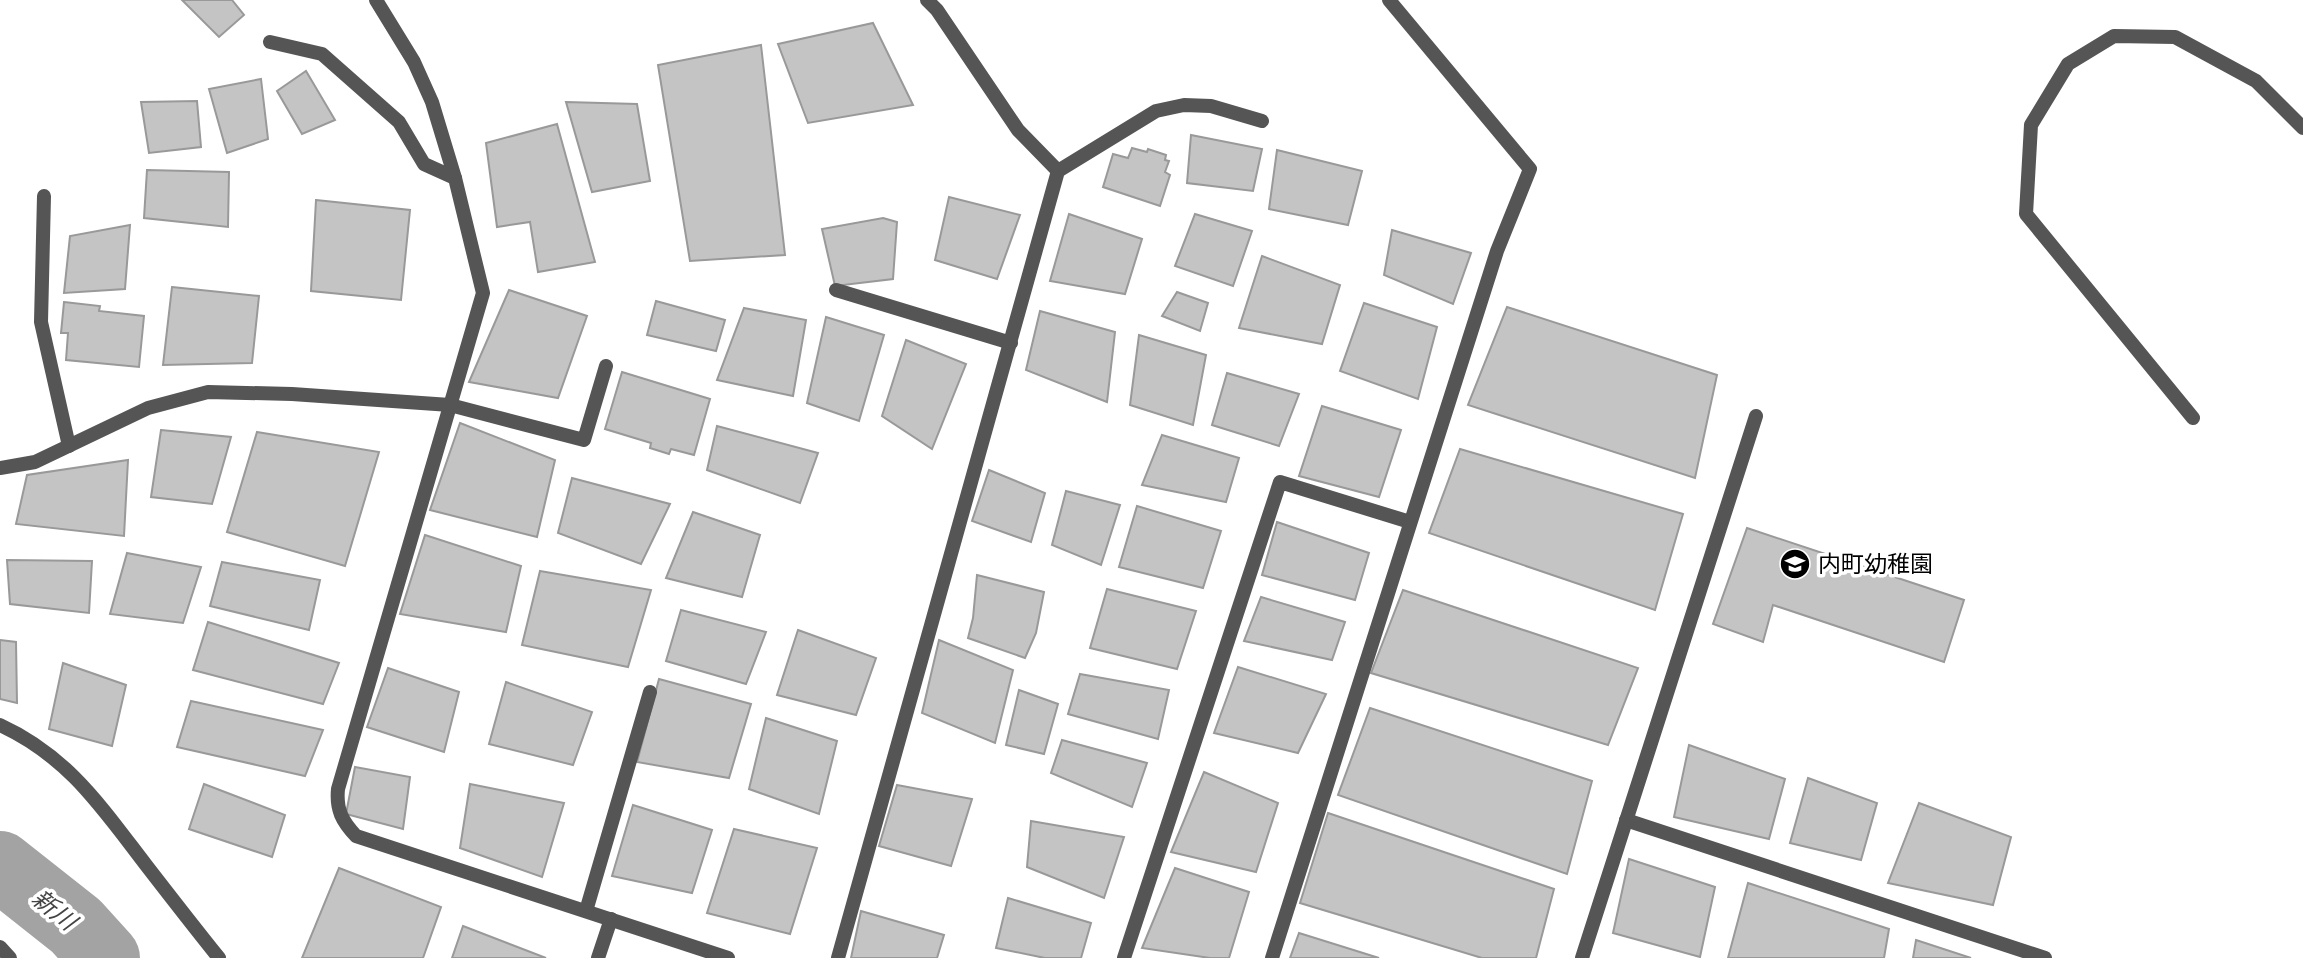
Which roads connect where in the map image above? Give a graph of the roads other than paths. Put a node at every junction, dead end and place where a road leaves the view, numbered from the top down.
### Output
1 (376, 0) edge
2 (927, 0) edge
3 (1389, 0) edge
4 (270, 42) dead end
5 (1262, 121) dead end
6 (2303, 128) edge
7 (1058, 171) junction
8 (455, 178) junction
9 (44, 196) dead end
10 (836, 290) dead end
11 (1011, 343) junction
12 (606, 366) dead end
13 (450, 405) junction
14 (1756, 416) dead end
15 (2193, 418) dead end
16 (69, 446) junction
17 (0, 468) edge
18 (1410, 522) junction
19 (650, 692) dead end
20 (0, 725) edge
21 (1626, 820) junction
22 (586, 911) junction
23 (611, 919) junction
24 (0, 947) edge
25 (10, 958) edge
26 (219, 958) edge
27 (598, 958) edge
28 (728, 958) edge
29 (838, 958) edge
30 (1124, 958) edge
31 (1272, 958) edge
32 (1582, 958) edge
33 (2045, 958) edge

1 - 8 street
2 - 7 street
3 - 18 street
4 - 8 street
5 - 7 street
6 - 15 street
7 - 11 street
8 - 13 street
9 - 16 street
10 - 11 street
11 - 29 street
12 - 13 street
13 - 16 street
13 - 22 street
14 - 21 street
16 - 17 street
18 - 30 street
18 - 31 street
19 - 22 street
20 - 26 street
21 - 32 street
21 - 33 street
22 - 23 street
23 - 27 street
23 - 28 street
24 - 25 street

